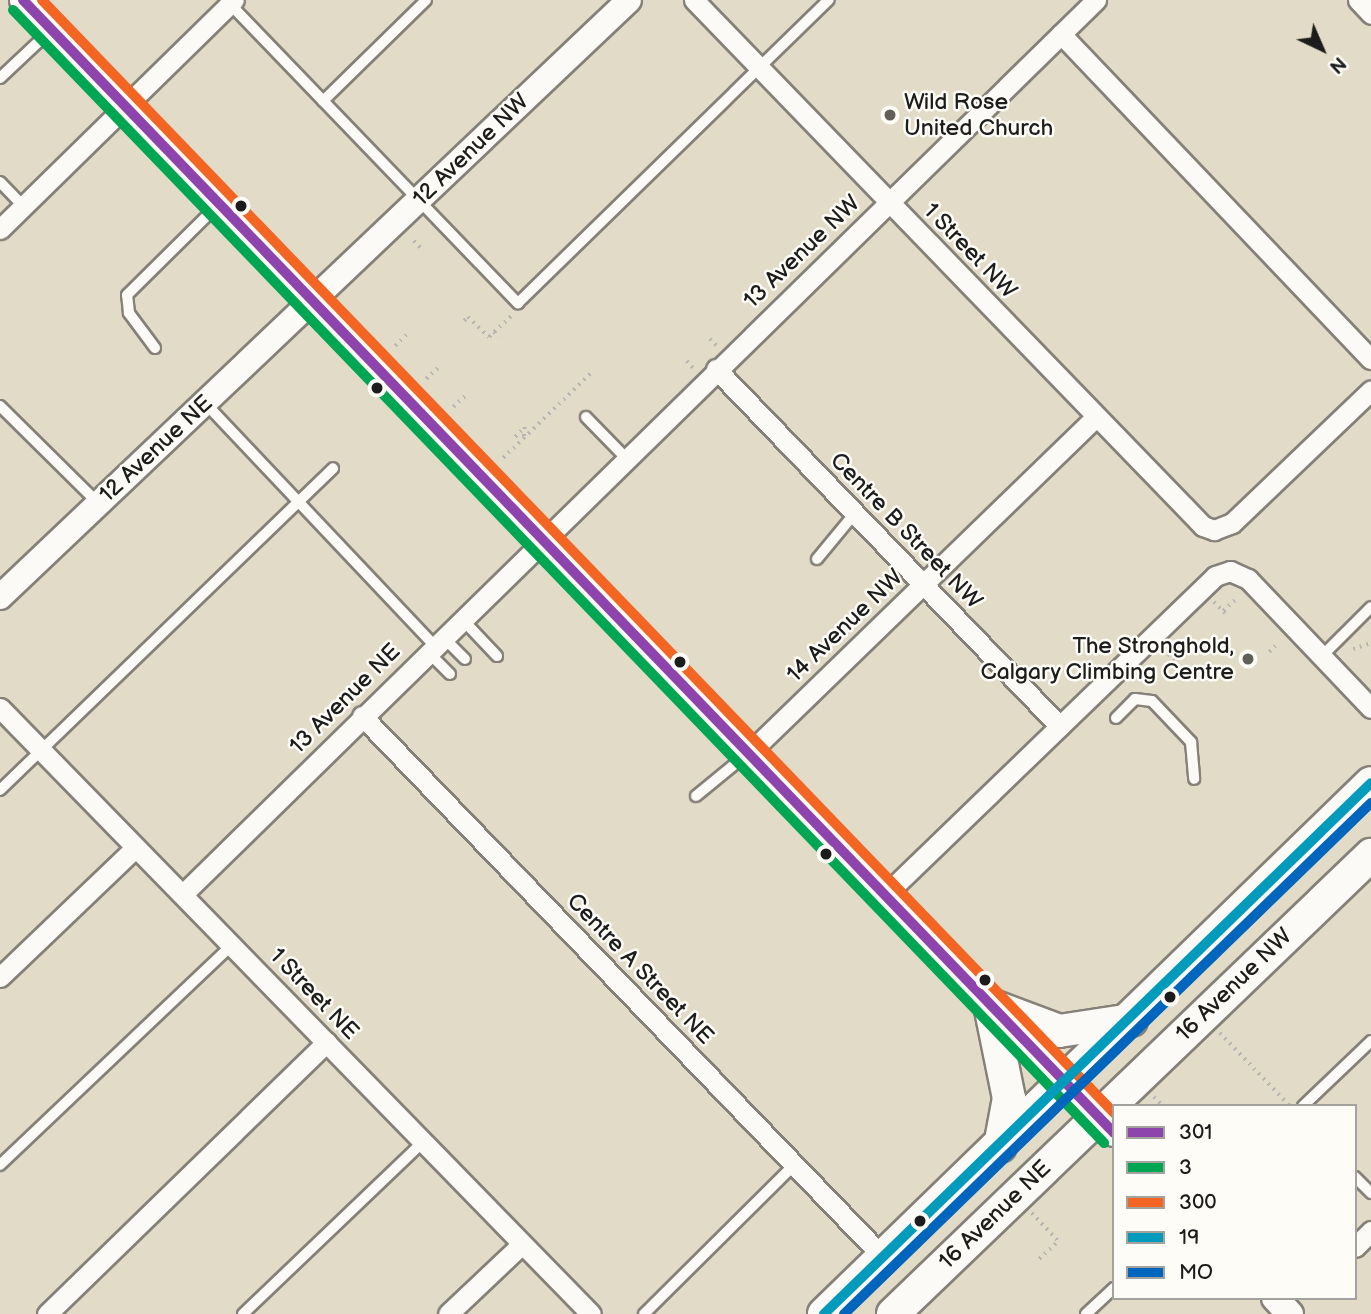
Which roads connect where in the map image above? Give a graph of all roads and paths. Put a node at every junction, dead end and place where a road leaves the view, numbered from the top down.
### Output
1 (23, 0) edge
2 (426, 0) edge
3 (629, 0) edge
4 (694, 0) edge
5 (829, 0) edge
6 (1096, 0) edge
7 (1358, 0) edge
8 (230, 1) edge
9 (1371, 14) edge
10 (52, 30) junction
11 (1061, 34) junction
12 (759, 67) junction
13 (0, 78) edge
14 (323, 101) junction
15 (124, 105) junction
16 (0, 182) edge
17 (418, 200) junction
18 (888, 202) junction
19 (220, 204) junction
20 (23, 206) junction
21 (0, 229) edge
22 (414, 241) dead end
23 (421, 248) dead end
24 (313, 301) junction
25 (522, 306) dead end
26 (464, 321) dead end
27 (473, 322) junction
28 (468, 326) dead end
29 (494, 332) junction
30 (485, 334) junction
31 (406, 335) dead end
32 (499, 337) dead end
33 (480, 338) dead end
34 (710, 339) dead end
35 (395, 346) dead end
36 (717, 346) dead end
37 (155, 348) dead end
38 (1371, 359) edge
39 (687, 361) dead end
40 (438, 368) dead end
41 (695, 369) dead end
42 (716, 369) junction
43 (591, 373) dead end
44 (426, 379) dead end
45 (1371, 390) edge
46 (465, 396) dead end
47 (205, 403) junction
48 (0, 406) edge
49 (453, 407) dead end
50 (586, 416) dead end
51 (1096, 417) junction
52 (531, 418) dead end
53 (538, 425) junction
54 (524, 438) junction
55 (520, 442) junction
56 (625, 457) junction
57 (503, 458) dead end
58 (332, 468) dead end
59 (297, 502) junction
60 (98, 503) junction
61 (855, 513) junction
62 (542, 538) junction
63 (817, 559) dead end
64 (923, 584) junction
65 (0, 597) edge
66 (1237, 598) dead end
67 (1212, 601) dead end
68 (1371, 607) edge
69 (461, 618) junction
70 (1279, 642) dead end
71 (1371, 643) edge
72 (435, 644) junction
73 (1353, 649) dead end
74 (1269, 652) dead end
75 (1168, 653) dead end
76 (497, 656) dead end
77 (1322, 656) junction
78 (466, 659) dead end
79 (1174, 660) dead end
80 (450, 674) dead end
81 (361, 678) dead end
82 (366, 683) dead end
83 (0, 708) edge
84 (1371, 708) edge
85 (362, 716) junction
86 (1116, 718) dead end
87 (1060, 726) junction
88 (41, 751) junction
89 (749, 753) junction
90 (1194, 779) dead end
91 (1371, 783) edge
92 (0, 790) edge
93 (696, 796) dead end
94 (134, 849) junction
95 (1371, 855) edge
96 (183, 894) junction
97 (884, 895) junction
98 (233, 944) junction
99 (0, 977) edge
100 (990, 1005) junction
101 (1131, 1020) junction
102 (1220, 1033) dead end
103 (1371, 1041) edge
104 (327, 1042) junction
105 (1065, 1082) junction
106 (1153, 1095) dead end
107 (1127, 1104) edge
108 (1161, 1104) edge
109 (1288, 1104) edge
110 (1305, 1104) edge
111 (1106, 1125) edge
112 (422, 1143) junction
113 (1000, 1146) junction
114 (795, 1164) junction
115 (0, 1165) edge
116 (1357, 1179) edge
117 (1371, 1193) edge
118 (1028, 1209) dead end
119 (1371, 1231) edge
120 (1357, 1245) edge
121 (520, 1246) junction
122 (883, 1257) junction
123 (1038, 1259) dead end
124 (1112, 1290) edge
125 (47, 1314) edge
126 (243, 1314) edge
127 (448, 1314) edge
128 (591, 1314) edge
129 (644, 1314) edge
130 (824, 1314) edge
131 (893, 1314) edge
132 (1086, 1314) edge

1 - 10 main road
2 - 14 lane
3 - 17 street, 12 Avenue NW
4 - 12 street, 1 Street NW
5 - 12 lane
6 - 11 street, 13 Avenue NW
7 - 9 street
8 - 14 lane
8 - 15 street
10 - 13 lane
10 - 15 main road
11 - 18 street, 13 Avenue NW
11 - 38 street
12 - 17 lane
12 - 18 street, 1 Street NW
14 - 17 lane
15 - 19 main road
15 - 20 street
16 - 20 lane
17 - 24 street, 12 Avenue NW
18 - 42 street, 13 Avenue NW
18 - 51 street, 1 Street NW
19 - 24 main road
19 - 37 lane
20 - 21 street
22 - 23 path
24 - 47 street, 12 Avenue NE
24 - 62 main road
25 - 29 path
26 - 27 path
27 - 28 path
27 - 30 path
29 - 30 path
29 - 32 path
30 - 33 path
31 - 35 path
34 - 36 path
39 - 41 path
40 - 44 path
42 - 56 street, 13 Avenue NW
42 - 61 street, Centre B Street NW
43 - 53 path
45 - 51 street, 1 Street NW
46 - 49 path
47 - 59 lane
47 - 60 street, 12 Avenue NE
48 - 60 lane
50 - 56 lane
51 - 64 street, 14 Avenue NW
52 - 53 path
53 - 54 path
54 - 55 path
54 - 55 path
55 - 57 path
56 - 62 street, 13 Avenue NW
58 - 59 lane
59 - 72 lane
59 - 88 lane
60 - 65 street, 12 Avenue NE
61 - 63 lane
61 - 64 street, Centre B Street NW
62 - 69 street, 13 Avenue NE
62 - 89 main road
64 - 87 street, Centre B Street NW
64 - 89 street, 14 Avenue NW
66 - 67 path
68 - 77 lane
69 - 72 street, 13 Avenue NE
69 - 76 lane
70 - 74 path
71 - 73 path
72 - 78 lane
72 - 80 lane
72 - 85 street, 13 Avenue NE
75 - 79 path
77 - 84 street
77 - 87 street
81 - 82 path
83 - 88 street, 1 Street NE
85 - 96 street, 13 Avenue NE
85 - 114 street, Centre A Street NE
86 - 90 lane
87 - 97 street
88 - 92 lane
88 - 94 street, 1 Street NE
89 - 93 lane
89 - 97 main road
91 - 101 highway, 16 Avenue NW
94 - 96 street, 1 Street NE
94 - 99 street
95 - 107 highway, 16 Avenue NW
96 - 98 street, 1 Street NE
97 - 100 main road
98 - 104 street, 1 Street NE
98 - 115 lane
100 - 101 highway
100 - 105 main road
100 - 113 highway
101 - 105 highway, 16 Avenue NW
102 - 109 path
103 - 110 lane
104 - 112 street, 1 Street NE
104 - 125 street
105 - 111 main road
105 - 113 highway, 16 Avenue NE
106 - 108 path
111 - 131 highway, 16 Avenue NE
112 - 121 street, 1 Street NE
112 - 126 lane
113 - 122 highway, 16 Avenue NE
114 - 122 street, Centre A Street NE
114 - 129 lane
116 - 117 lane
118 - 123 path
119 - 120 street
121 - 127 street
121 - 128 street, 1 Street NE
122 - 130 highway, 16 Avenue NE
124 - 132 lane

